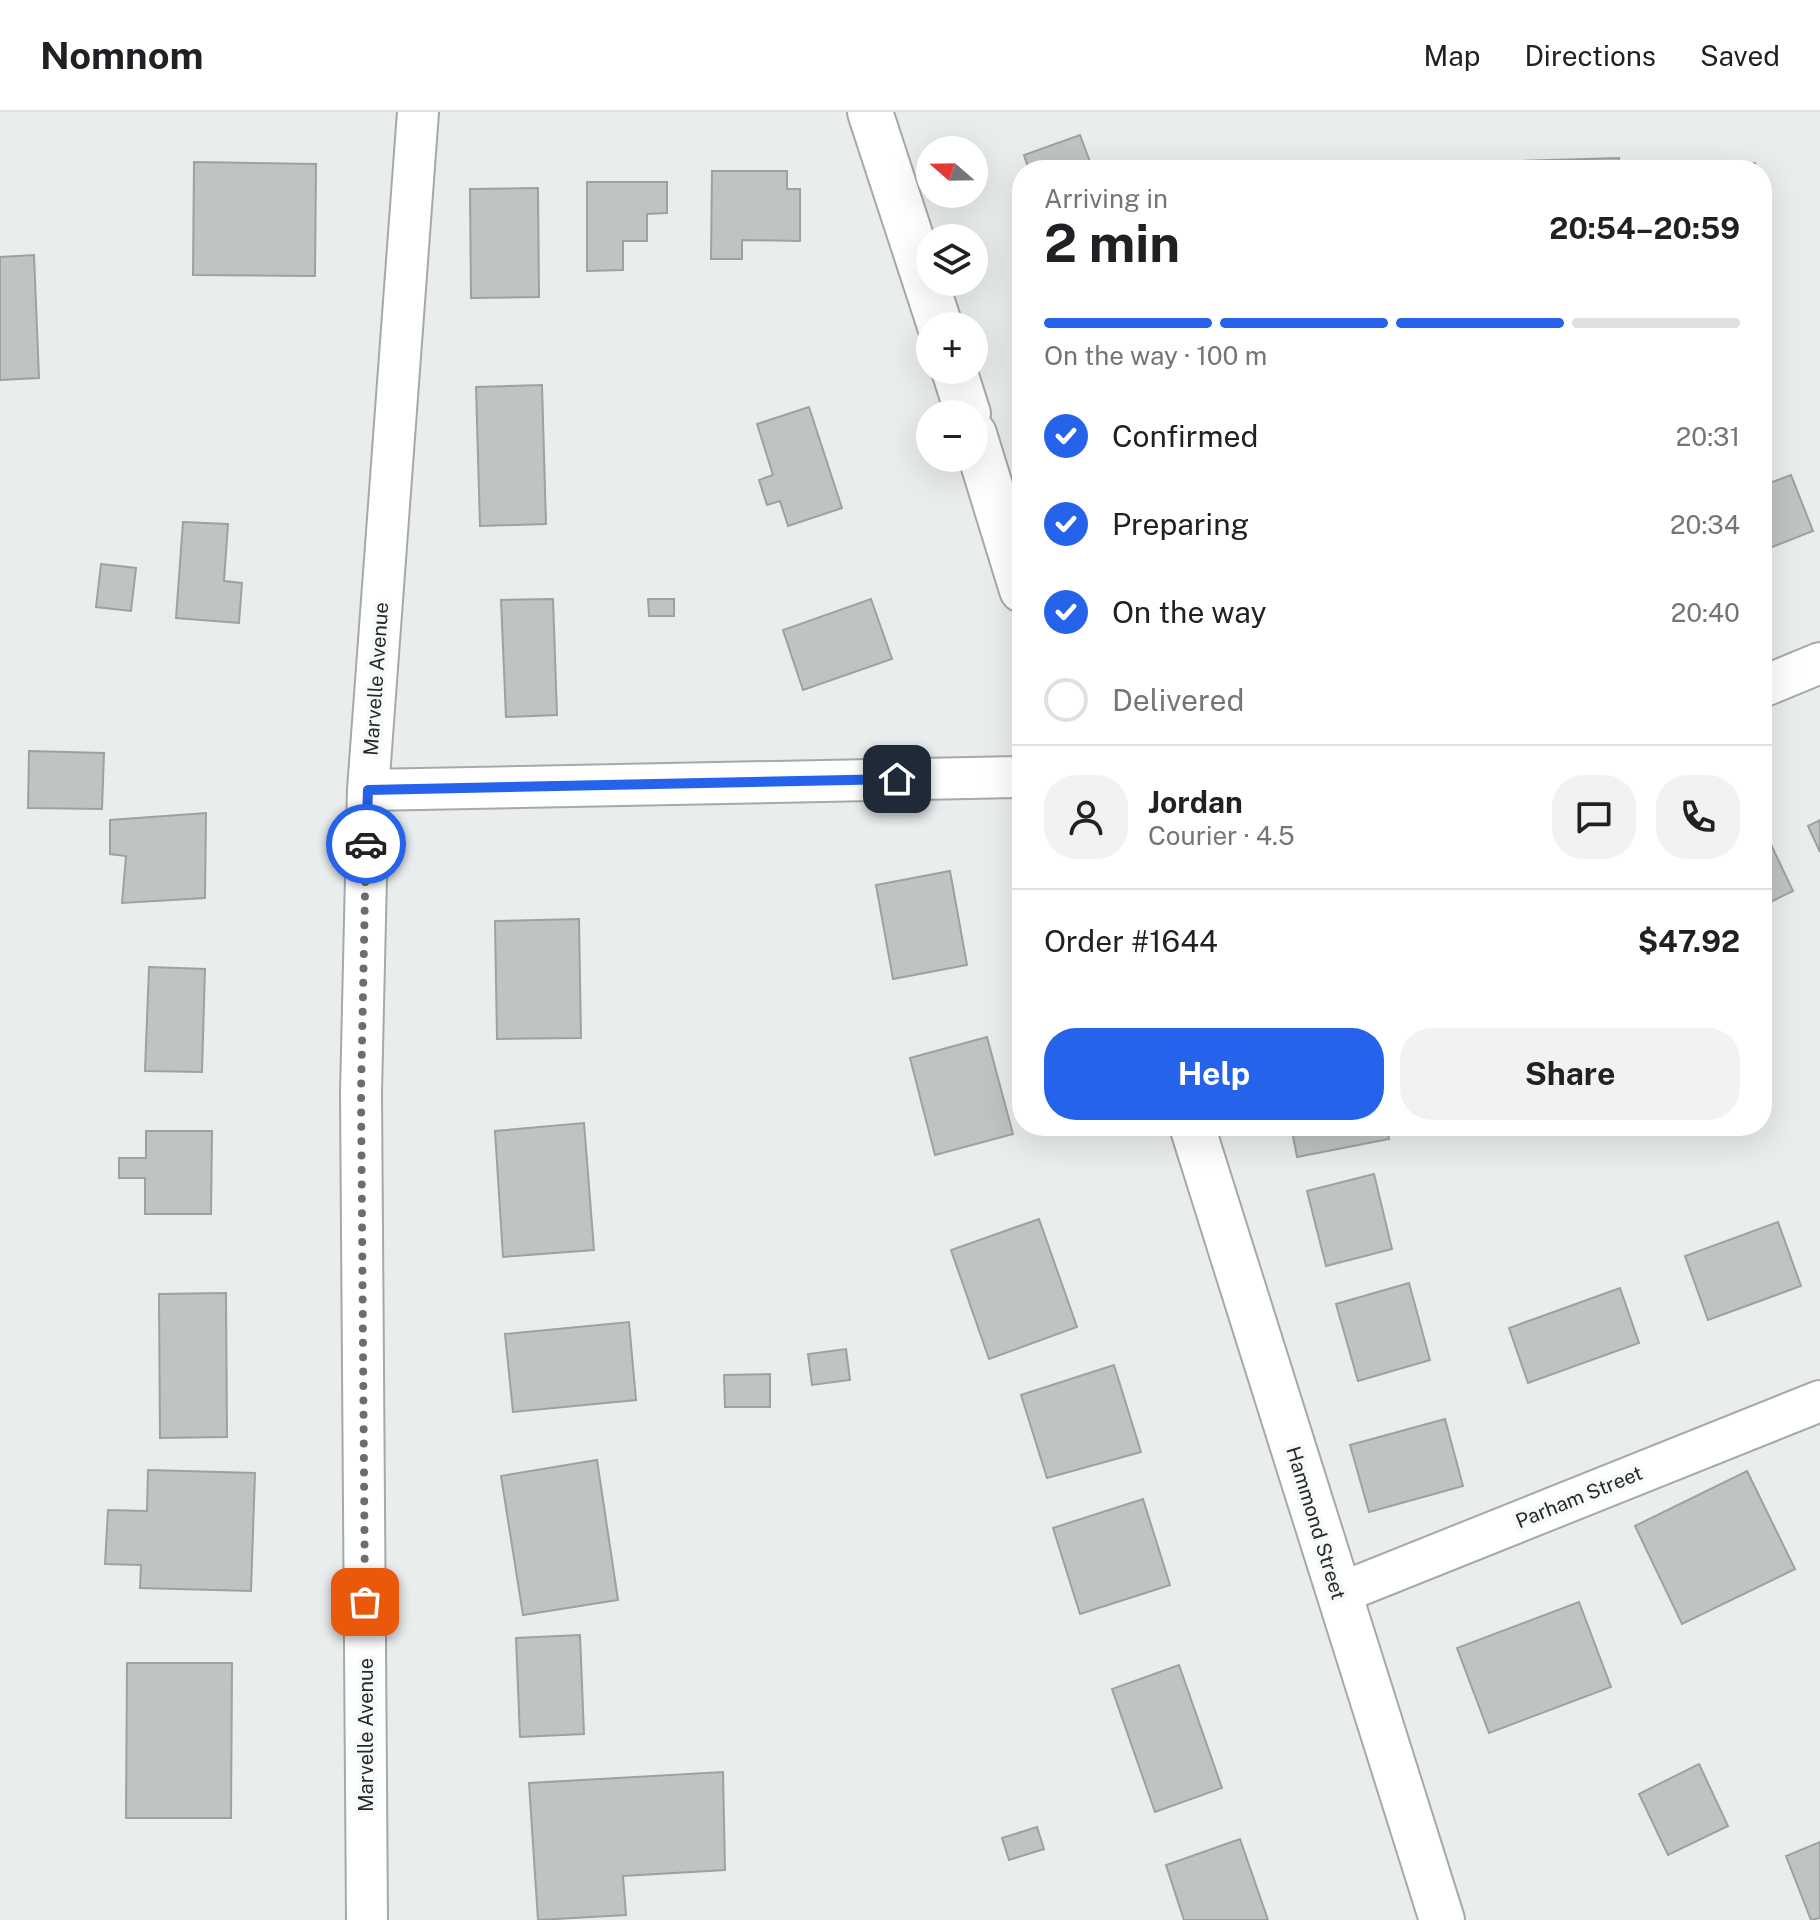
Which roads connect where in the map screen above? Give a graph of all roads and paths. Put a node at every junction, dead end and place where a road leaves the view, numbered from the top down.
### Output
1 (418, 112) edge
2 (870, 112) edge
3 (935, 312) edge
4 (986, 472) edge
5 (1012, 558) edge
6 (1820, 663) edge
7 (1772, 683) edge
8 (1012, 777) edge
9 (368, 790) junction
10 (1195, 1136) edge
11 (1820, 1401) edge
12 (1338, 1594) junction
13 (367, 1920) edge
14 (1442, 1920) edge

1 - 9 street, Marvelle Avenue
2 - 3 street
4 - 5 street
6 - 7 street
8 - 9 street
9 - 13 street, Marvelle Avenue
10 - 12 street, Hammond Street
11 - 12 street, Parham Street
12 - 14 street, Hammond Street

